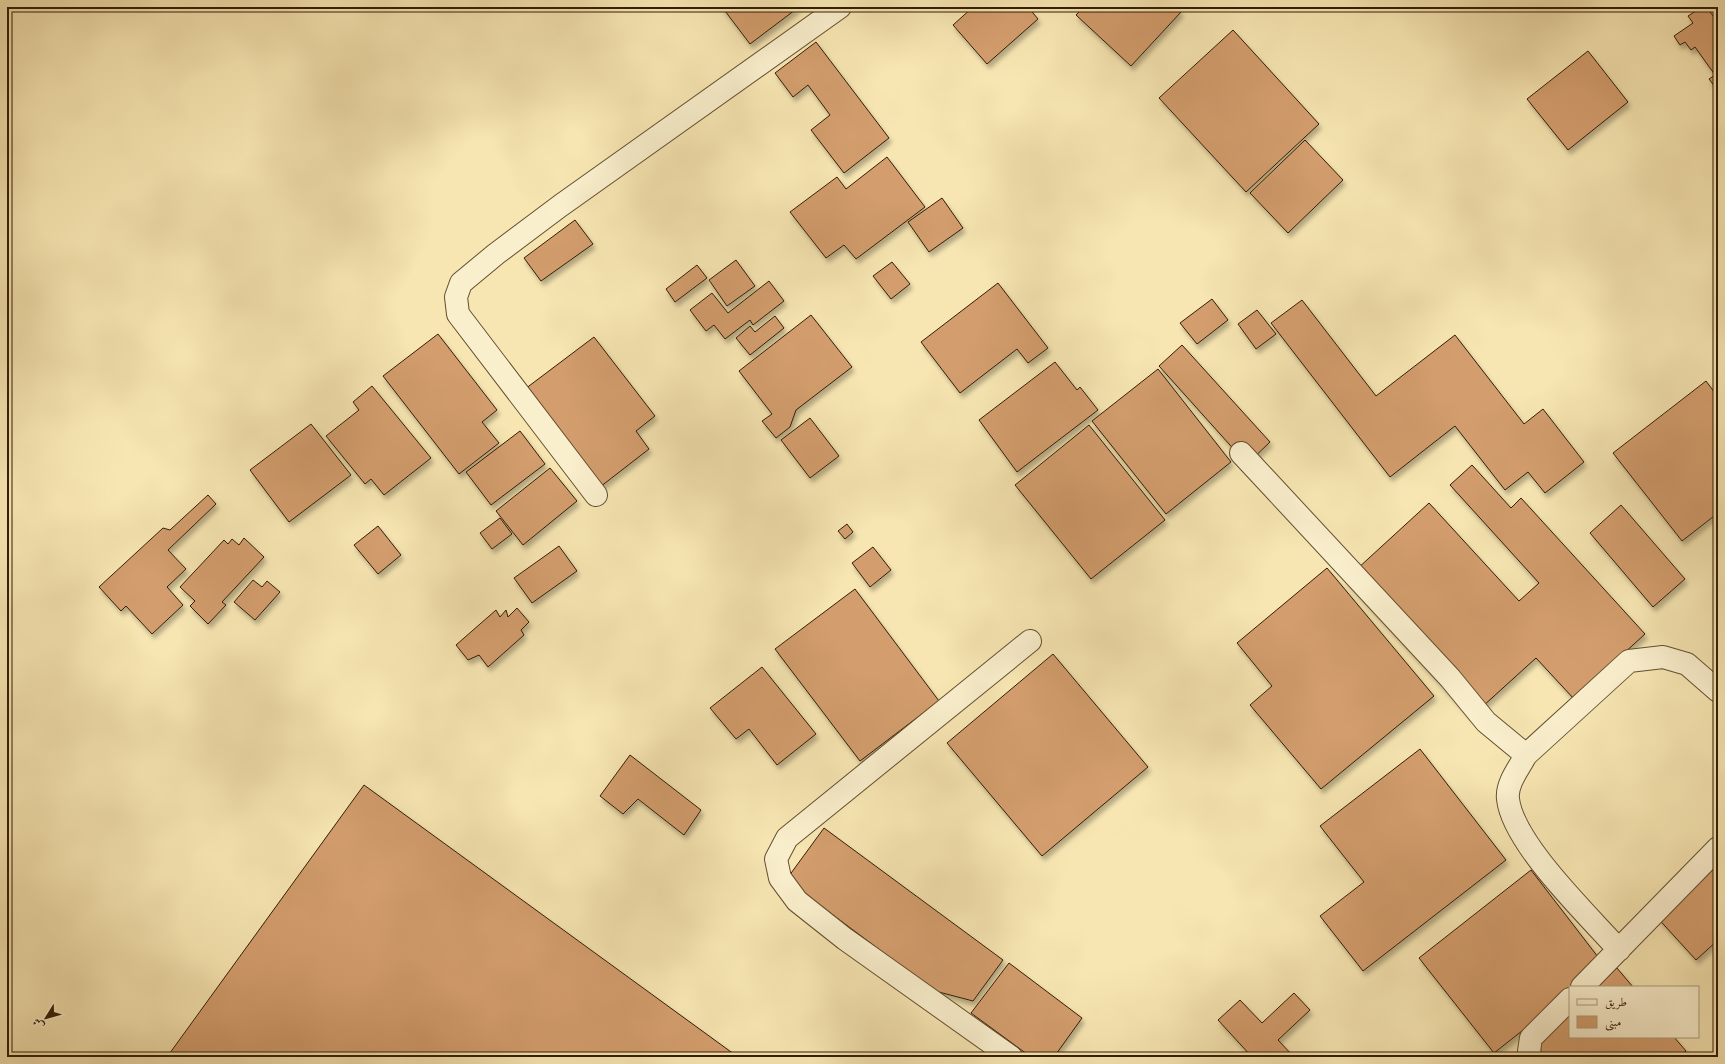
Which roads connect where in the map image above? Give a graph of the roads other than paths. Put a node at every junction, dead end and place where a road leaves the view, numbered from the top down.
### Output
1 (840, 7) edge
2 (1241, 453) dead end
3 (596, 495) dead end
4 (1030, 641) dead end
5 (1718, 691) edge
6 (1526, 755) junction
7 (1718, 848) edge
8 (1619, 950) junction
9 (1583, 986) edge
10 (1569, 1000) edge
11 (1011, 1057) edge
12 (1531, 1057) edge

1 - 3 street
2 - 6 street
4 - 11 street
5 - 6 street
6 - 8 street
7 - 8 street
8 - 9 street
10 - 12 street

